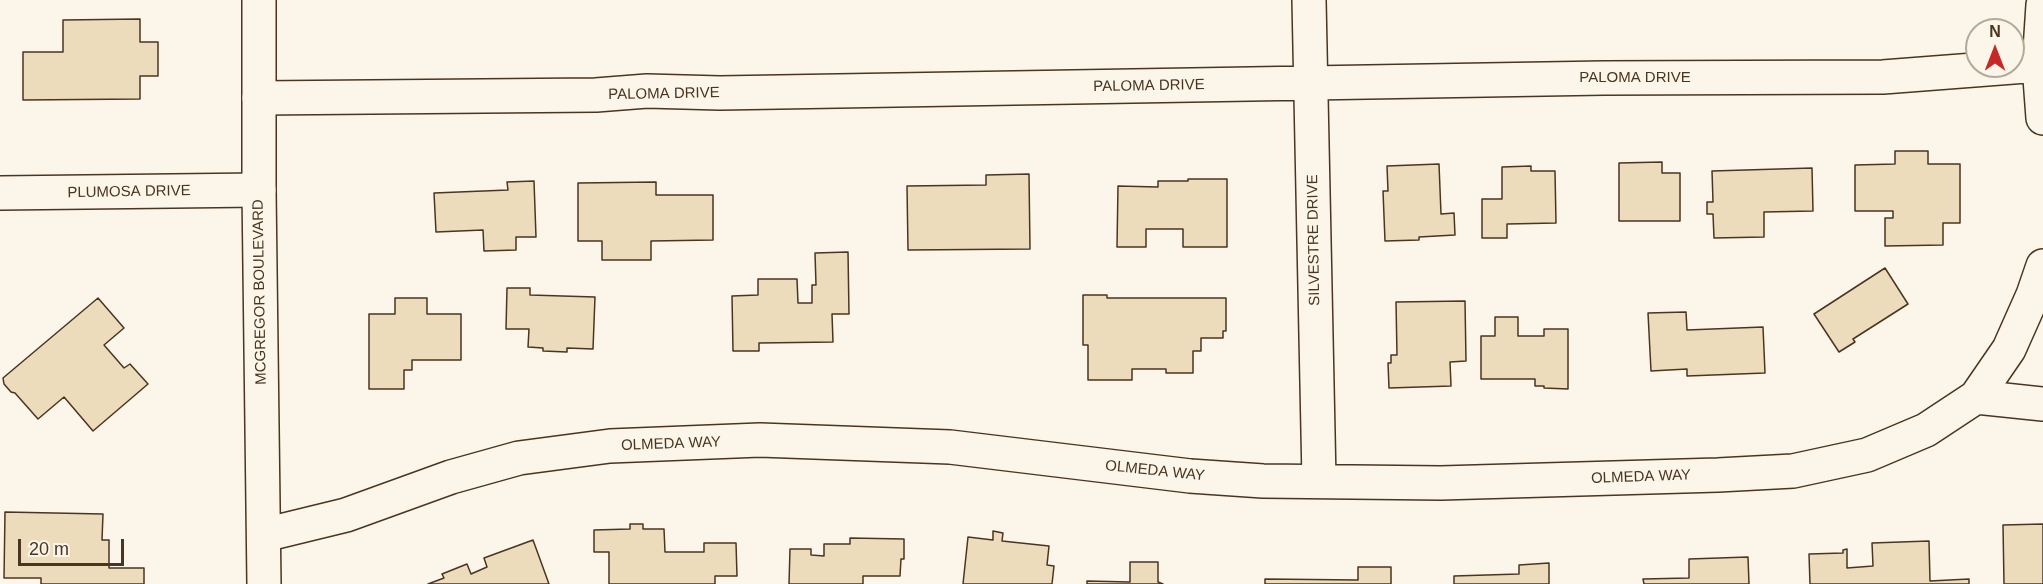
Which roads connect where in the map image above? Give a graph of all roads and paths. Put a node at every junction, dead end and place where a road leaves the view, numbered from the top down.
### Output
1 (259, 0) edge
2 (1309, 0) edge
3 (2043, 5) edge
4 (2039, 65) junction
5 (1310, 84) junction
6 (260, 98) junction
7 (2043, 118) edge
8 (259, 190) junction
9 (0, 193) edge
10 (2043, 266) edge
11 (1976, 397) junction
12 (2043, 404) edge
13 (1319, 480) junction
14 (264, 535) junction
15 (264, 584) edge

1 - 6 street, MCGREGOR BOULEVARD
2 - 5 street, SILVESTRE DRIVE
3 - 4 street
4 - 5 street, PALOMA DRIVE
4 - 7 street
5 - 6 street, PALOMA DRIVE
5 - 13 street, SILVESTRE DRIVE
6 - 8 street, MCGREGOR BOULEVARD
8 - 9 street, PLUMOSA DRIVE
8 - 14 street, MCGREGOR BOULEVARD
10 - 11 street
11 - 12 street
11 - 13 street, OLMEDA WAY
13 - 14 street, OLMEDA WAY
14 - 15 street, MCGREGOR BOULEVARD

